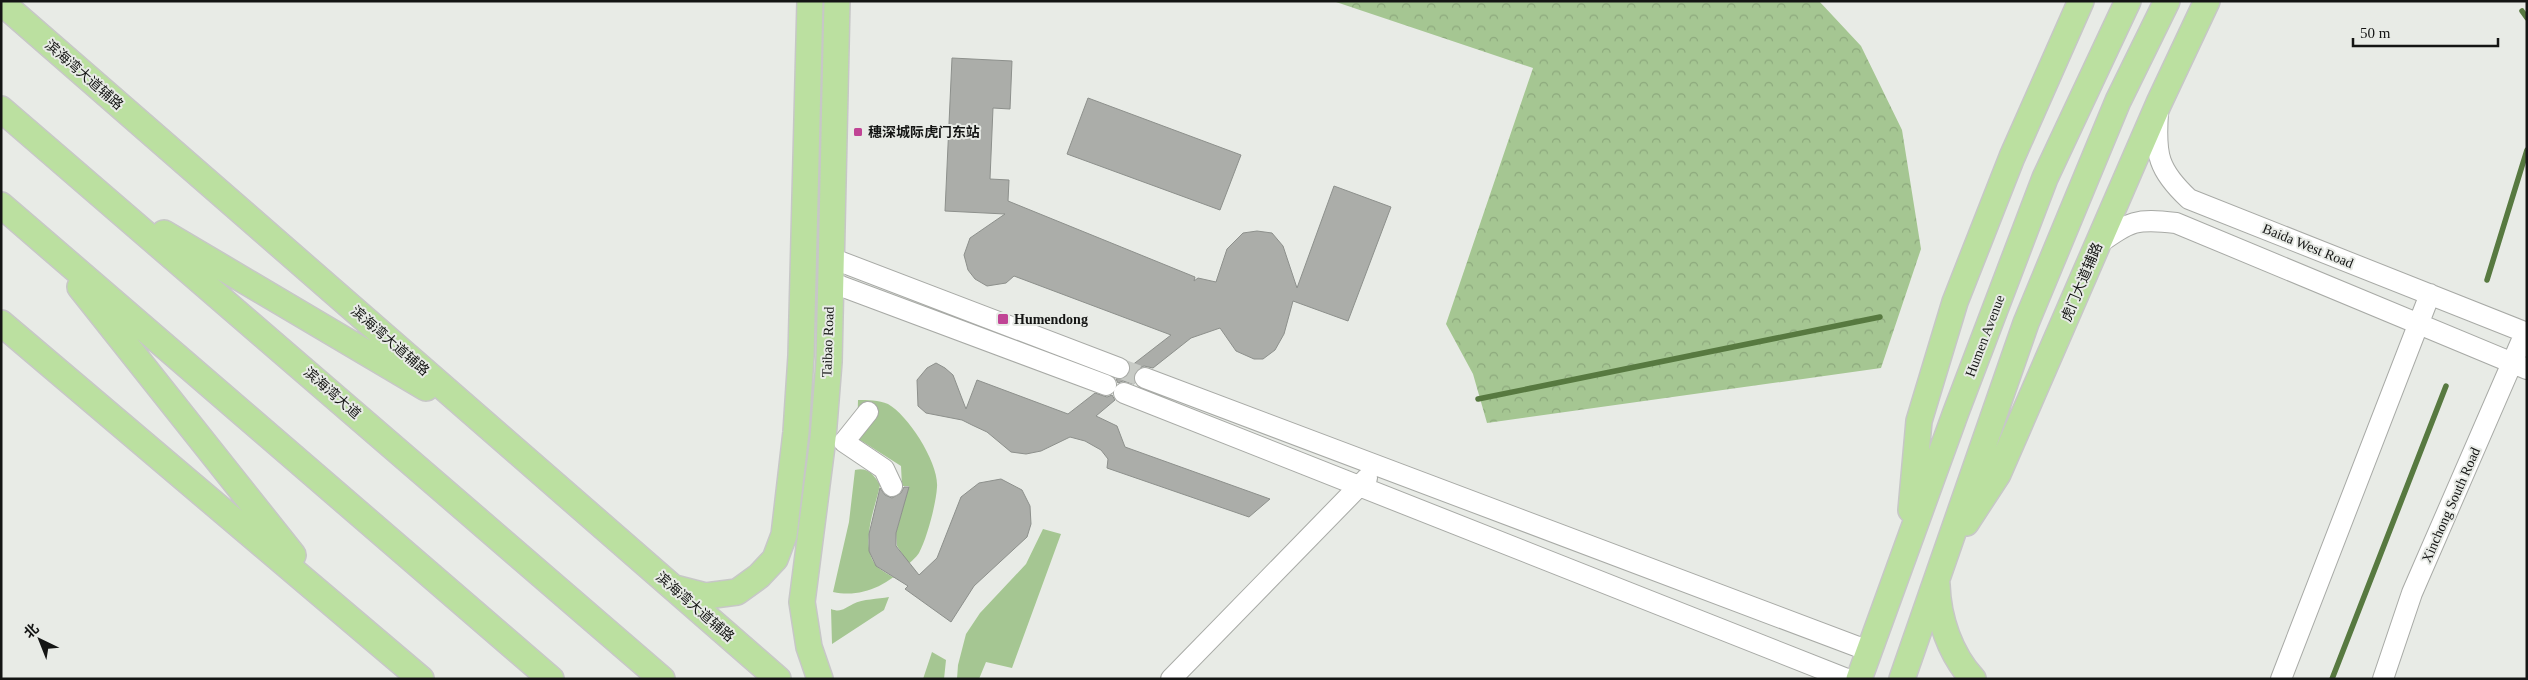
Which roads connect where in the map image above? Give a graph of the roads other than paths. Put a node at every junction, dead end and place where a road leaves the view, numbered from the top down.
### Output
1 (810, 1) edge
2 (837, 1) edge
3 (2081, 1) edge
4 (2128, 1) edge
5 (2167, 1) edge
6 (2207, 1) edge
7 (1, 2) edge
8 (2159, 103) junction
9 (1, 109) edge
10 (109, 201) junction
11 (1, 206) edge
12 (44, 242) junction
13 (2098, 244) junction
14 (831, 258) junction
15 (830, 282) junction
16 (2430, 294) junction
17 (1, 323) edge
18 (2418, 324) junction
19 (2526, 333) edge
20 (2520, 366) edge
21 (1119, 368) tunnel mouth
22 (1145, 378) tunnel mouth
23 (868, 412) dead end
24 (480, 420) junction
25 (1378, 466) junction
26 (892, 486) dead end
27 (1359, 486) junction
28 (1908, 542) junction
29 (1941, 567) junction
30 (673, 588) junction
31 (324, 596) junction
32 (1869, 651) junction
33 (421, 679) edge
34 (551, 679) edge
35 (662, 679) edge
36 (778, 679) edge
37 (820, 679) edge
38 (1171, 679) edge
39 (1847, 679) edge
40 (1859, 679) edge
41 (1902, 679) edge
42 (1973, 679) edge
43 (2281, 679) edge
44 (2383, 679) edge

1 - 30 main road, Taibao Road
2 - 14 main road, Taibao Road
3 - 28 main road
4 - 28 main road, Humen Avenue
5 - 29 main road
6 - 8 main road, 虎门大道辅路
7 - 24 main road, 滨海湾大道辅路
8 - 13 main road, 虎门大道辅路
8 - 16 street, Baida West Road
9 - 10 main road, 滨海湾大道
10 - 24 main road
10 - 35 main road, 滨海湾大道
11 - 12 main road
12 - 31 main road
12 - 34 main road
13 - 18 street, Baida West Road
13 - 29 main road, 虎门大道辅路
14 - 15 main road, Taibao Road
14 - 21 street
15 - 27 street
15 - 37 main road, Taibao Road
16 - 18 street
16 - 19 street, Baida West Road
17 - 31 main road
18 - 20 street, Baida West Road
18 - 43 street
19 - 20 street, Xinchong South Road
20 - 44 street, Xinchong South Road
22 - 25 street
23 - 26 street
24 - 30 main road, 滨海湾大道辅路
25 - 27 street
25 - 32 street
27 - 38 street
27 - 39 street
28 - 32 main road, Humen Avenue
29 - 41 main road
29 - 42 main road
30 - 36 main road, 滨海湾大道辅路
31 - 33 main road
32 - 40 main road, Humen Avenue

